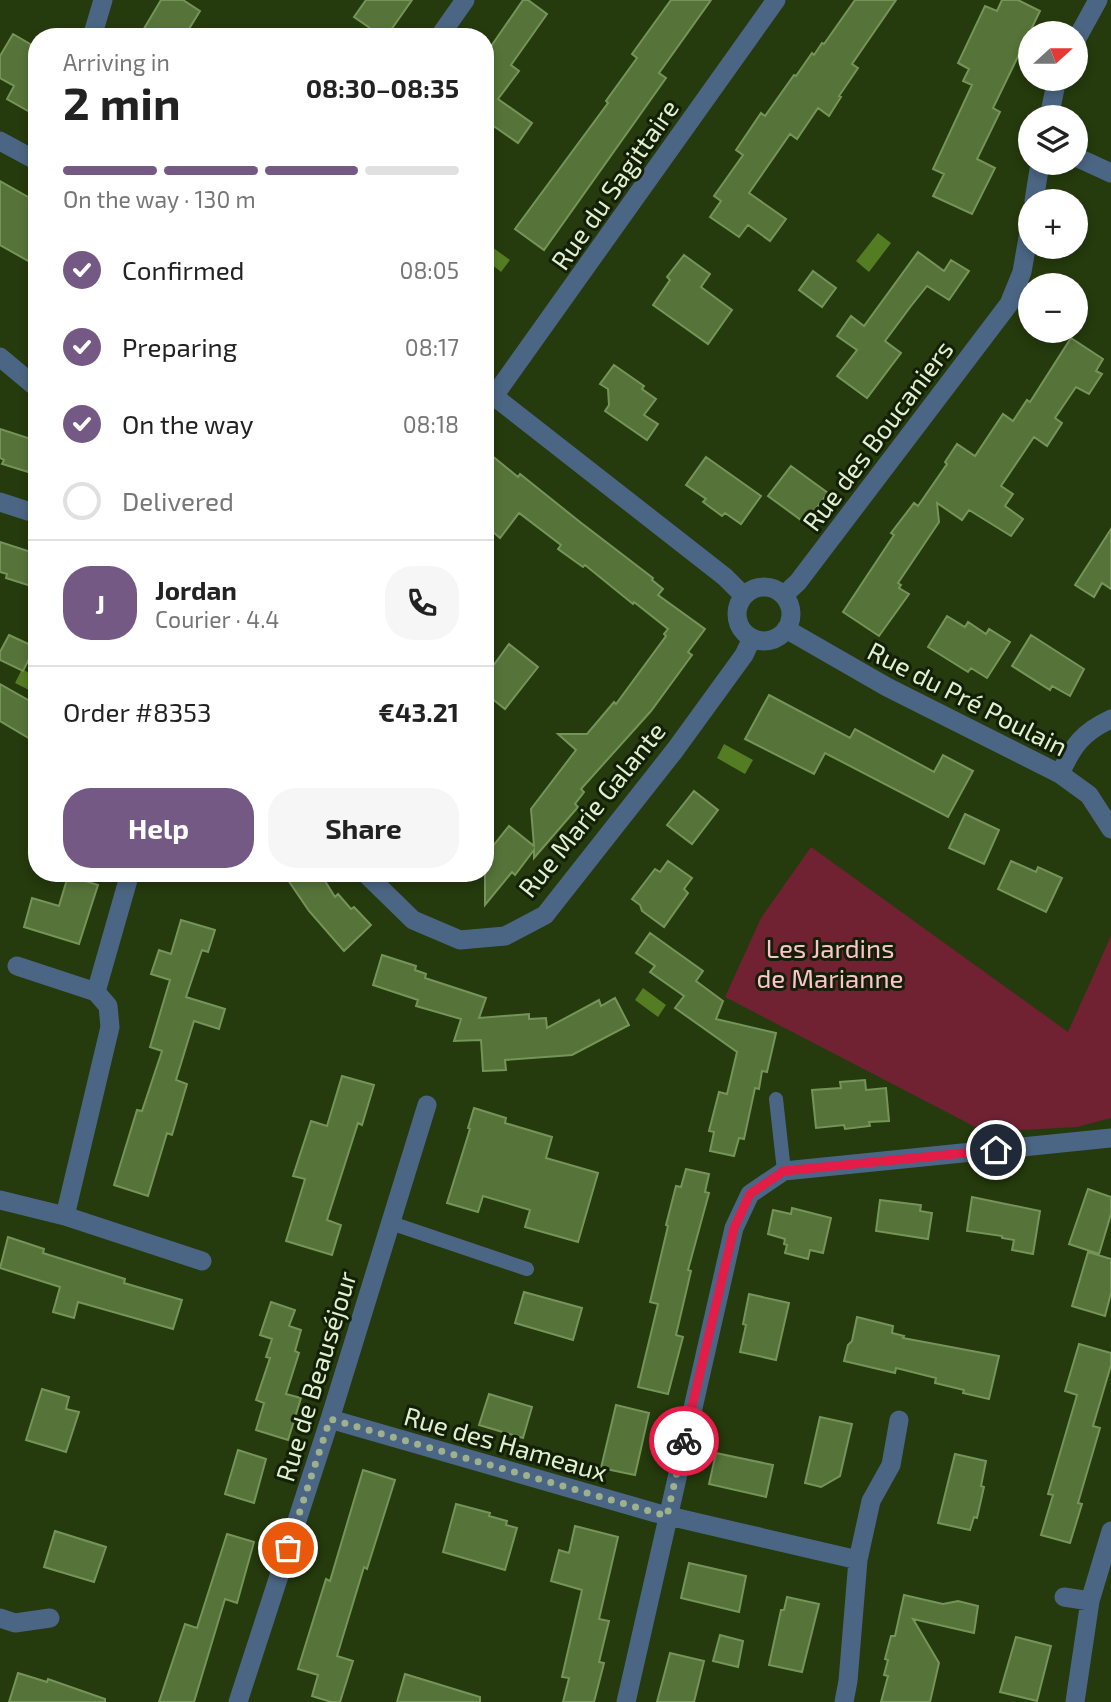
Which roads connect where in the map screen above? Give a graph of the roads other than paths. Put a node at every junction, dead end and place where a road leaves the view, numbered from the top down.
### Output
1 (103, 0) edge
2 (465, 0) edge
3 (776, 0) edge
4 (1098, 0) edge
5 (1086, 21) edge
6 (95, 28) edge
7 (445, 28) edge
8 (0, 141) edge
9 (28, 155) edge
10 (1088, 163) edge
11 (1111, 173) edge
12 (1024, 259) edge
13 (0, 357) edge
14 (28, 380) edge
15 (494, 388) edge
16 (494, 396) edge
17 (0, 502) edge
18 (28, 511) edge
19 (743, 595) junction
20 (784, 595) junction
21 (786, 629) junction
22 (752, 638) junction
23 (1111, 719) edge
24 (1060, 774) junction
25 (1111, 829) edge
26 (127, 882) edge
27 (374, 882) edge
28 (17, 966) dead end
29 (96, 992) junction
30 (776, 1099) dead end
31 (428, 1105) dead end
32 (1111, 1138) edge
33 (784, 1171) junction
34 (0, 1200) edge
35 (65, 1216) junction
36 (391, 1223) junction
37 (201, 1261) dead end
38 (527, 1269) dead end
39 (330, 1419) junction
40 (899, 1420) dead end
41 (667, 1516) junction
42 (1111, 1531) edge
43 (858, 1560) junction
44 (1064, 1597) dead end
45 (1090, 1601) junction
46 (0, 1618) edge
47 (50, 1618) dead end
48 (239, 1702) edge
49 (626, 1702) edge
50 (844, 1702) edge
51 (1075, 1702) edge

1 - 6 street
2 - 7 street
3 - 15 street, Rue du Sagittaire
4 - 5 street
8 - 9 street
10 - 11 street
12 - 20 street, Rue des Boucaniers
13 - 14 street
16 - 19 street
17 - 18 street
19 - 20 street
19 - 22 street
20 - 21 street
21 - 22 street
21 - 24 street, Rue du Pré Poulain
22 - 27 street, Rue Marie Galante
23 - 24 street
24 - 25 street, Rue du Pré Poulain
26 - 29 street
28 - 29 street
29 - 35 street
30 - 33 lane
31 - 36 street, Rue de Beauséjour
32 - 33 street
33 - 41 street
34 - 35 street
35 - 37 street
36 - 38 lane
36 - 39 street, Rue de Beauséjour
39 - 41 street, Rue des Hameaux
39 - 48 street, Rue de Beauséjour
40 - 43 street
41 - 43 street, Rue des Hameaux
41 - 49 street
42 - 45 street
43 - 50 street
44 - 45 street
45 - 51 street
46 - 47 street

